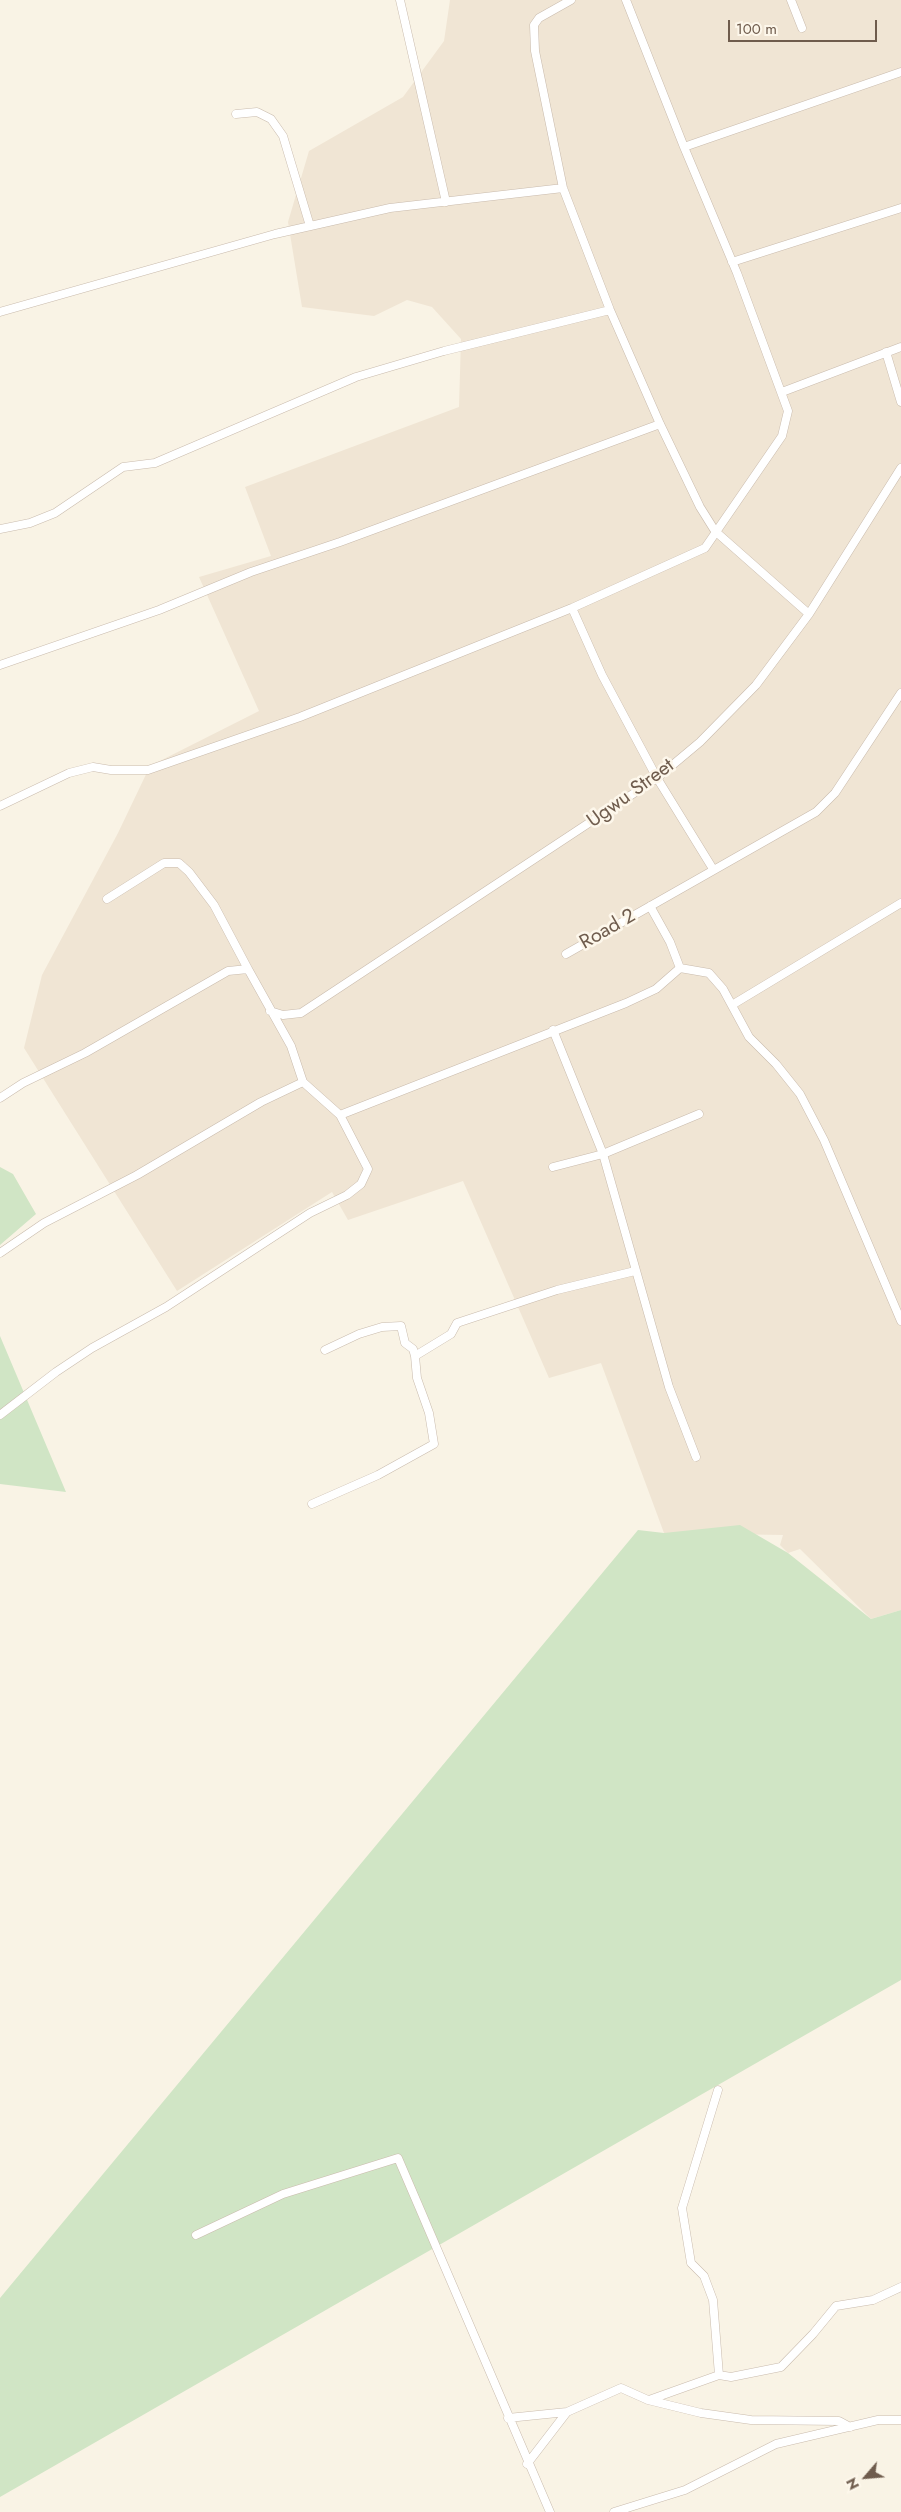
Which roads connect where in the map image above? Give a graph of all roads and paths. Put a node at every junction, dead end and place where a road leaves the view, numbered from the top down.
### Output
1 (400, 0) edge
2 (571, 0) edge
3 (626, 0) edge
4 (791, 0) edge
5 (802, 28) dead end
6 (901, 72) edge
7 (236, 114) dead end
8 (684, 146) junction
9 (563, 188) junction
10 (446, 202) junction
11 (901, 208) edge
12 (310, 226) junction
13 (732, 262) junction
14 (610, 310) junction
15 (0, 312) edge
16 (901, 347) edge
17 (886, 352) junction
18 (782, 392) junction
19 (901, 402) edge
20 (660, 424) junction
21 (901, 468) edge
22 (0, 529) edge
23 (715, 531) junction
24 (572, 608) junction
25 (808, 614) junction
26 (0, 665) edge
27 (901, 694) edge
28 (658, 778) junction
29 (0, 806) edge
30 (713, 869) junction
31 (107, 899) dead end
32 (901, 903) edge
33 (650, 906) junction
34 (566, 954) dead end
35 (680, 968) junction
36 (248, 969) junction
37 (732, 1005) junction
38 (270, 1011) junction
39 (553, 1030) junction
40 (303, 1082) junction
41 (0, 1098) edge
42 (699, 1114) dead end
43 (340, 1115) junction
44 (603, 1154) junction
45 (553, 1167) dead end
46 (0, 1253) edge
47 (635, 1271) junction
48 (901, 1321) edge
49 (325, 1350) dead end
50 (415, 1356) junction
51 (0, 1415) edge
52 (696, 1457) dead end
53 (312, 1504) dead end
54 (718, 2090) dead end
55 (196, 2235) dead end
56 (901, 2287) edge
57 (719, 2375) junction
58 (648, 2400) junction
59 (567, 2412) junction
60 (508, 2418) junction
61 (901, 2420) edge
62 (850, 2427) junction
63 (528, 2464) junction
64 (550, 2512) edge
65 (614, 2512) edge

1 - 10 street
2 - 9 street
3 - 8 street
4 - 5 street
6 - 8 street
7 - 12 street
8 - 13 street
9 - 10 street
9 - 14 street
10 - 12 street
11 - 13 street
12 - 15 street
13 - 18 street
14 - 20 street
14 - 22 street
16 - 17 street
17 - 18 street
17 - 19 street
18 - 23 street
20 - 23 street
20 - 26 street
21 - 25 street, Ugwu Street
23 - 24 street
23 - 25 street
24 - 28 street
24 - 29 street
25 - 28 street, Ugwu Street
27 - 30 street, Road 2
28 - 30 street
28 - 38 street, Ugwu Street
30 - 33 street, Road 2
31 - 36 street
32 - 37 street
33 - 34 street, Road 2
33 - 35 street
35 - 37 street
35 - 39 street
36 - 38 street
36 - 41 street
37 - 48 street
38 - 40 street
39 - 43 street
39 - 44 street
40 - 43 street
40 - 46 street
42 - 44 street
43 - 51 street
44 - 45 street
44 - 47 street
47 - 50 street
47 - 52 street
49 - 50 street
50 - 53 street
54 - 57 street
55 - 60 street
56 - 57 street
57 - 58 street
58 - 59 street
58 - 62 street
59 - 60 street
59 - 63 street
60 - 63 street
61 - 62 street
62 - 65 street
63 - 64 street

